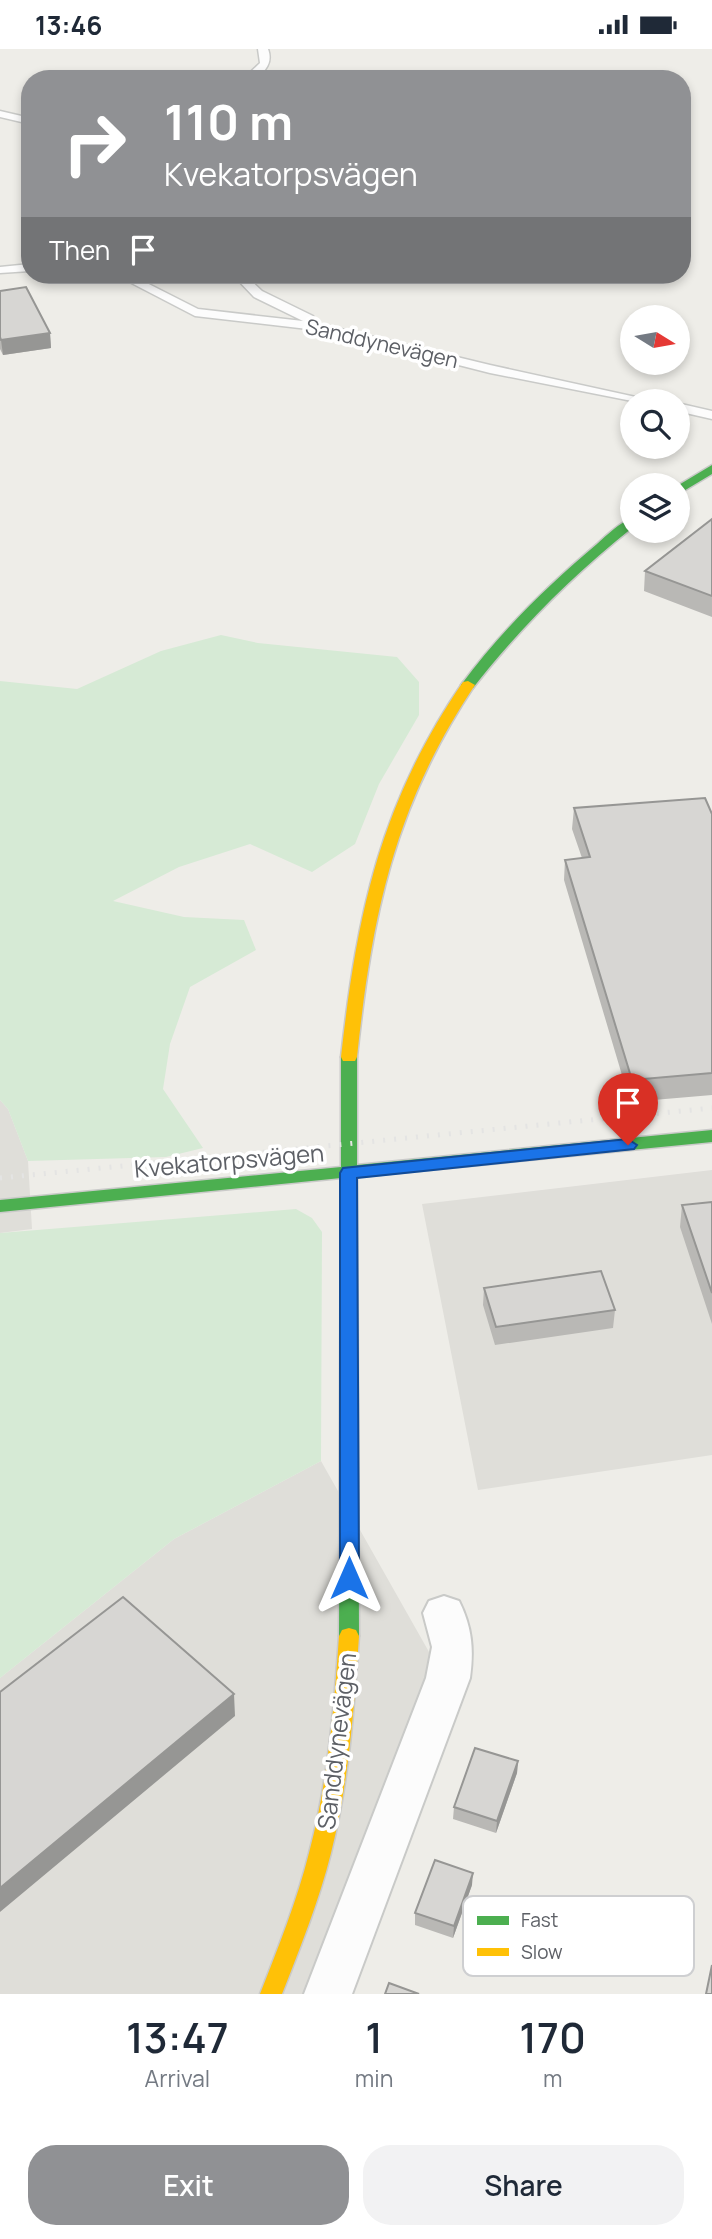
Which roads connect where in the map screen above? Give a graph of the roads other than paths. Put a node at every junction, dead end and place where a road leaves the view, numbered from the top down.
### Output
1 (263, 49) edge
2 (259, 70) edge
3 (0, 114) edge
4 (21, 119) edge
5 (21, 268) edge
6 (0, 270) edge
7 (140, 284) edge
8 (248, 284) edge
9 (325, 327) junction
10 (620, 395) edge
11 (690, 410) edge
12 (712, 415) edge
13 (712, 469) edge
14 (690, 483) edge
15 (620, 532) edge
16 (712, 1136) edge
17 (349, 1173) junction
18 (0, 1206) edge
19 (444, 1613) dead end
20 (271, 1994) edge
21 (328, 1994) edge

1 - 2 lane
3 - 4 lane
5 - 6 lane
7 - 9 lane, Sanddynevägen
8 - 9 lane
9 - 10 lane, Sanddynevägen
11 - 12 lane
13 - 14 street
15 - 17 street, Sanddynevägen
16 - 17 street, Kvekatorpsvägen
17 - 18 street, Kvekatorpsvägen
17 - 20 street, Sanddynevägen
19 - 21 street

